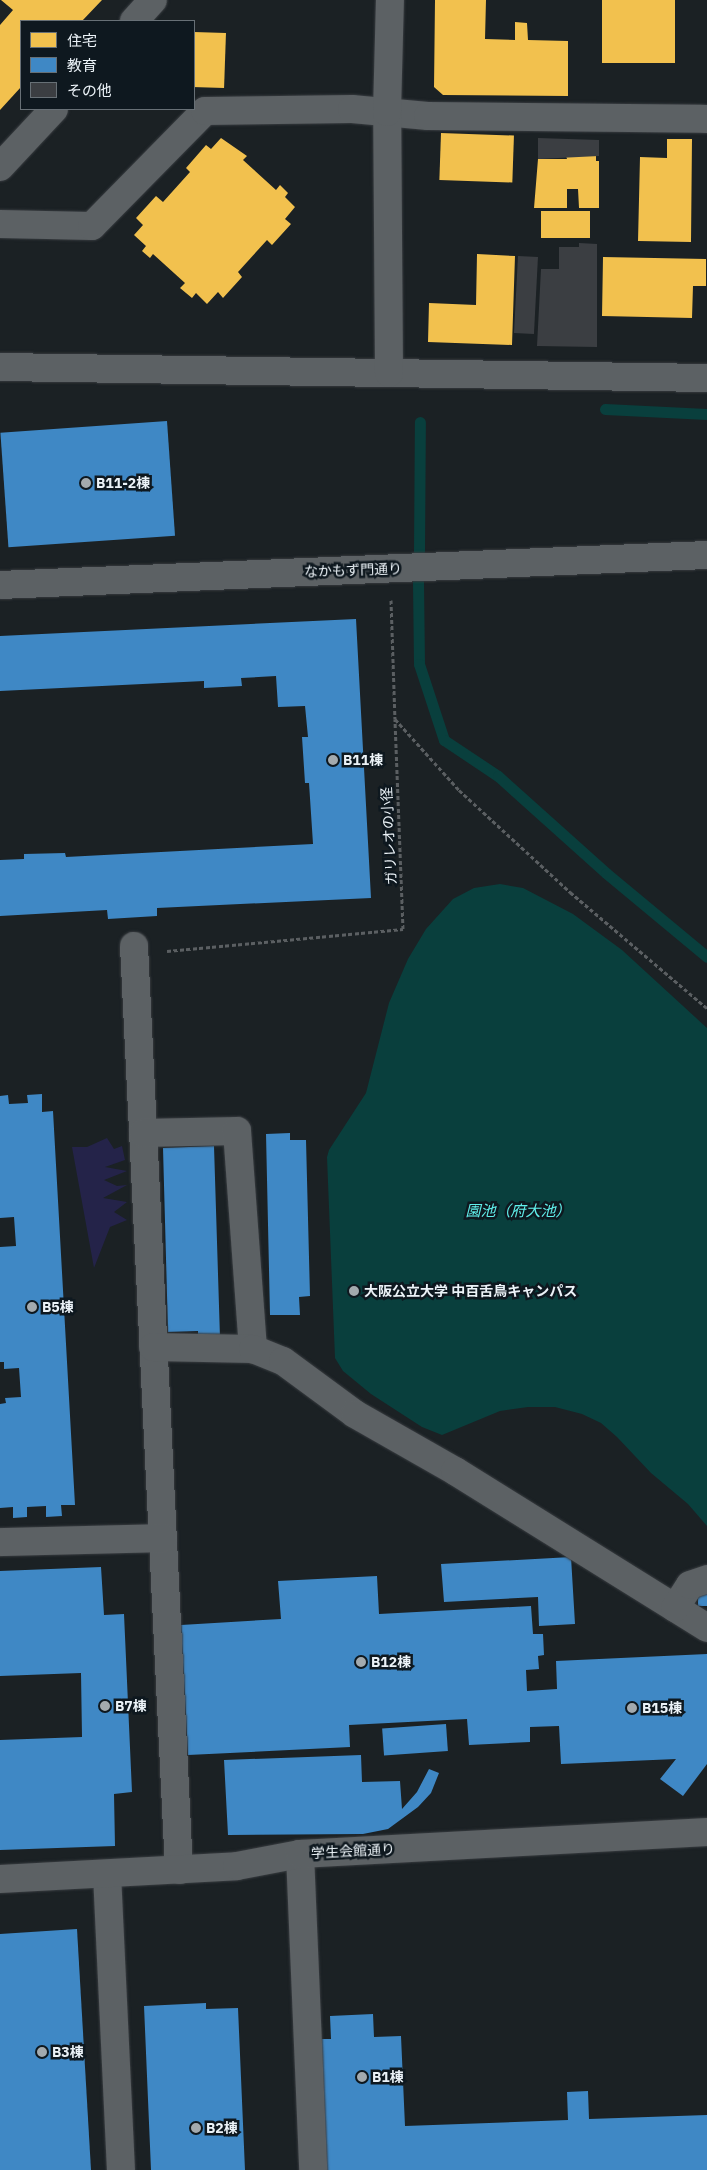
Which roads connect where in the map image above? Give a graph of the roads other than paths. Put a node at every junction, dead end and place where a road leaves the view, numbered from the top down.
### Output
1 (153, 0) edge
2 (390, 0) edge
3 (135, 20) edge
4 (53, 110) edge
5 (387, 112) junction
6 (707, 119) edge
7 (0, 167) edge
8 (0, 224) edge
9 (0, 367) edge
10 (389, 373) junction
11 (707, 378) edge
12 (707, 555) edge
13 (0, 585) edge
14 (134, 950) road end
15 (143, 1133) junction
16 (153, 1347) junction
17 (253, 1349) junction
18 (163, 1538) junction
19 (0, 1542) edge
20 (707, 1579) edge
21 (675, 1608) junction
22 (707, 1628) edge
23 (707, 1832) edge
24 (300, 1854) junction
25 (179, 1870) junction
26 (107, 1874) junction
27 (0, 1880) edge
28 (122, 2170) edge
29 (313, 2170) edge

1 - 3 street
2 - 5 street
4 - 7 street
5 - 6 street
5 - 8 street
5 - 10 street
9 - 10 street
10 - 11 street
12 - 13 street, なかもず門通り
14 - 15 street
15 - 16 street
15 - 17 street
16 - 17 street
16 - 18 street
17 - 21 street
18 - 19 street
18 - 25 street
20 - 21 street
21 - 22 street
23 - 24 street, 学生会館通り
24 - 25 street, 学生会館通り
24 - 29 street
25 - 26 street, 学生会館通り
26 - 27 street, 学生会館通り
26 - 28 street

